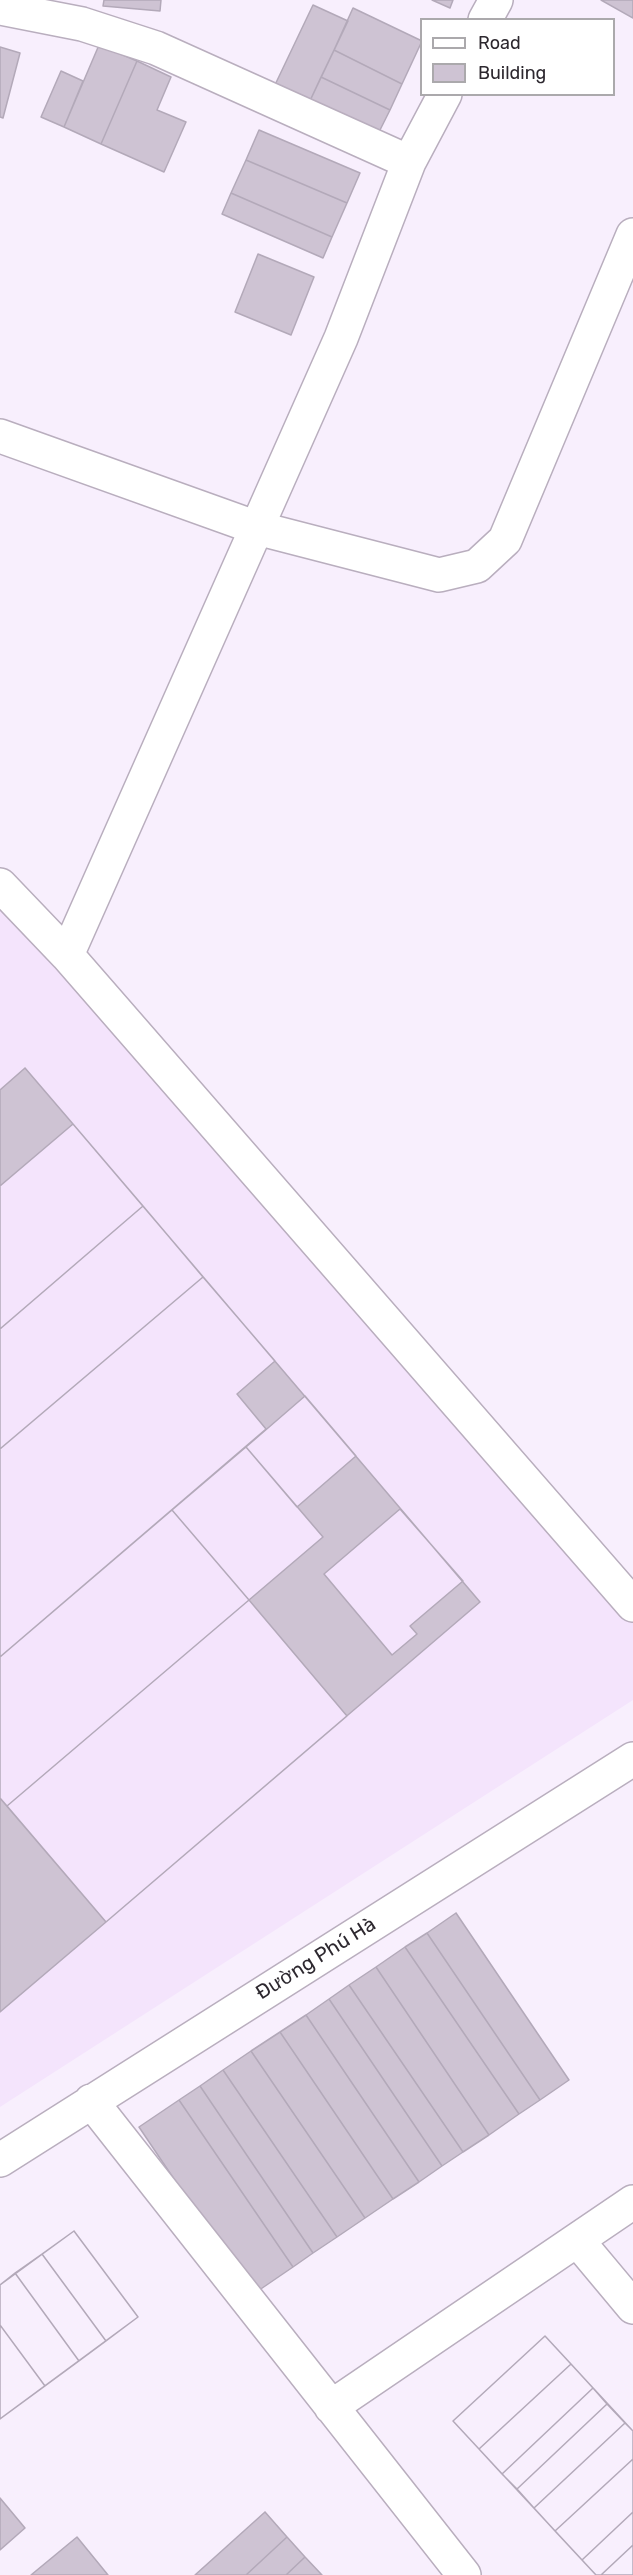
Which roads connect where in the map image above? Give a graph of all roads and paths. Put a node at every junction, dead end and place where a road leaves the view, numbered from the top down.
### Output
1 (496, 0) edge
2 (0, 8) edge
3 (486, 18) edge
4 (444, 96) edge
5 (409, 162) junction
6 (633, 235) edge
7 (0, 436) edge
8 (257, 528) junction
9 (0, 885) edge
10 (67, 955) junction
11 (633, 1605) edge
12 (633, 1759) edge
13 (91, 2101) junction
14 (0, 2160) edge
15 (633, 2202) edge
16 (577, 2240) junction
17 (633, 2307) edge
18 (332, 2407) junction
19 (464, 2575) edge

1 - 3 street
2 - 5 street
4 - 5 street
5 - 8 street
6 - 8 street
7 - 8 street
8 - 10 street
9 - 10 street
10 - 11 street
12 - 13 street, Đường Phú Hà
13 - 14 street, Đường Phú Hà
13 - 18 street
15 - 16 street
16 - 17 street
16 - 18 street
18 - 19 street

